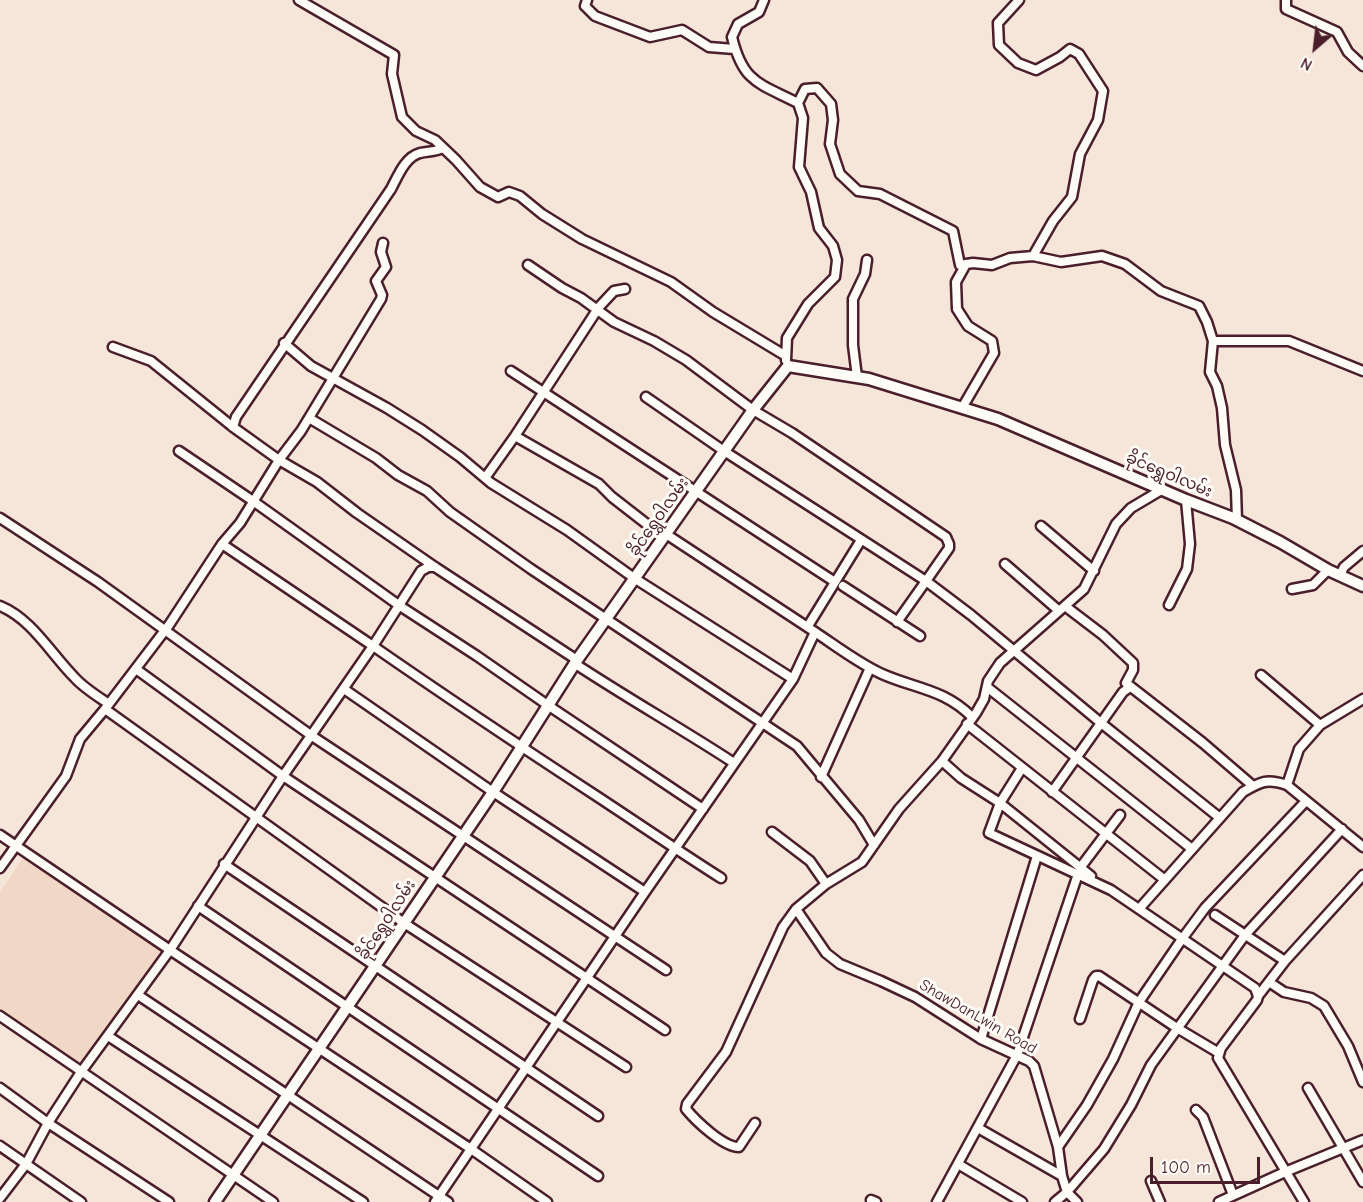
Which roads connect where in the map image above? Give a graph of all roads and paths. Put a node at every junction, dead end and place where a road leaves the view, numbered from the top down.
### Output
1 (299, 0) edge
2 (587, 0) edge
3 (764, 0) edge
4 (1019, 0) edge
5 (1286, 0) edge
6 (735, 49) junction
7 (1363, 66) edge
8 (800, 98) junction
9 (443, 148) junction
10 (382, 243) dead end
11 (1033, 256) junction
12 (867, 260) dead end
13 (966, 264) junction
14 (528, 265) dead end
15 (625, 289) dead end
16 (597, 310) junction
17 (1213, 340) junction
18 (284, 343) junction
19 (113, 347) dead end
20 (787, 361) junction
21 (1363, 370) edge
22 (511, 371) dead end
23 (857, 377) junction
24 (334, 379) junction
25 (544, 392) junction
26 (646, 397) dead end
27 (962, 408) junction
28 (753, 410) junction
29 (309, 418) junction
30 (233, 427) junction
31 (516, 436) junction
32 (179, 451) dead end
33 (724, 451) junction
34 (279, 460) junction
35 (485, 478) junction
36 (1163, 489) junction
37 (695, 492) junction
38 (1186, 500) junction
39 (253, 501) junction
40 (0, 518) edge
41 (1237, 520) junction
42 (1041, 526) dead end
43 (666, 534) junction
44 (861, 540) junction
45 (222, 544) junction
46 (1363, 551) edge
47 (1005, 564) dead end
48 (435, 567) junction
49 (1328, 570) junction
50 (1094, 572) junction
51 (1340, 575) junction
52 (634, 578) junction
53 (926, 581) junction
54 (839, 584) junction
55 (1363, 586) edge
56 (1292, 589) dead end
57 (1169, 605) dead end
58 (0, 606) edge
59 (400, 606) junction
60 (1061, 608) junction
61 (606, 619) junction
62 (897, 622) junction
63 (811, 629) junction
64 (165, 630) junction
65 (920, 636) dead end
66 (373, 646) junction
67 (1014, 652) junction
68 (575, 662) junction
69 (870, 668) junction
70 (136, 669) junction
71 (1261, 675) dead end
72 (793, 679) junction
73 (987, 687) junction
74 (1130, 687) junction
75 (344, 689) junction
76 (1363, 699) edge
77 (549, 706) junction
78 (107, 707) junction
79 (970, 721) junction
80 (763, 722) junction
81 (1101, 723) junction
82 (1320, 725) junction
83 (312, 736) junction
84 (520, 747) junction
85 (1076, 758) junction
86 (942, 761) junction
87 (734, 763) junction
88 (1022, 768) junction
89 (282, 776) junction
90 (821, 777) junction
91 (1287, 785) junction
92 (1253, 786) junction
93 (493, 792) junction
94 (1052, 792) junction
95 (1306, 801) junction
96 (1000, 802) junction
97 (703, 808) junction
98 (1120, 815) dead end
99 (255, 818) junction
100 (1220, 818) junction
101 (1342, 829) junction
102 (772, 832) dead end
103 (463, 834) junction
104 (1106, 834) junction
105 (0, 835) edge
106 (874, 845) junction
107 (16, 847) junction
108 (1363, 847) edge
109 (1192, 849) junction
110 (675, 850) junction
111 (1038, 856) junction
112 (224, 864) junction
113 (0, 868) edge
114 (1079, 871) junction
115 (1363, 875) edge
116 (434, 876) junction
117 (721, 878) dead end
118 (1165, 880) junction
119 (826, 884) junction
120 (645, 892) junction
121 (198, 906) junction
122 (796, 909) junction
123 (1138, 909) junction
124 (1215, 915) dead end
125 (404, 923) junction
126 (1245, 935) junction
127 (616, 936) junction
128 (1182, 939) junction
129 (170, 950) junction
130 (1285, 961) junction
131 (376, 966) junction
132 (1221, 966) junction
133 (666, 970) dead end
134 (586, 979) junction
135 (1269, 982) junction
136 (138, 995) junction
137 (1258, 996) junction
138 (1139, 1002) junction
139 (348, 1007) junction
140 (0, 1016) edge
141 (1080, 1019) dead end
142 (557, 1023) junction
143 (1177, 1029) junction
144 (665, 1030) dead end
145 (108, 1036) junction
146 (981, 1039) junction
147 (320, 1049) junction
148 (1219, 1053) junction
149 (1017, 1055) junction
150 (626, 1067) dead end
151 (527, 1068) junction
152 (81, 1071) junction
153 (1363, 1082) edge
154 (0, 1088) edge
155 (1308, 1088) dead end
156 (290, 1094) junction
157 (499, 1109) junction
158 (1197, 1110) dead end
159 (598, 1116) dead end
160 (48, 1123) junction
161 (755, 1123) dead end
162 (978, 1128) junction
163 (261, 1135) junction
164 (1363, 1140) edge
165 (0, 1146) edge
166 (1058, 1147) junction
167 (471, 1149) junction
168 (1343, 1149) junction
169 (26, 1164) junction
170 (958, 1164) junction
171 (1285, 1172) junction
172 (233, 1175) junction
173 (598, 1176) dead end
174 (1062, 1176) junction
175 (1151, 1181) dead end
176 (1363, 1182) edge
177 (1067, 1192) junction
178 (1233, 1195) junction
179 (0, 1198) edge
180 (437, 1199) edge
181 (81, 1202) edge
182 (169, 1202) edge
183 (215, 1202) edge
184 (273, 1202) edge
185 (363, 1202) edge
186 (448, 1202) edge
187 (547, 1202) edge
188 (937, 1202) edge
189 (1022, 1202) edge
190 (1055, 1202) edge
191 (1077, 1202) edge
192 (1160, 1202) edge
193 (1219, 1202) edge
194 (1304, 1202) edge

1 - 9 street
2 - 6 street
3 - 6 street
4 - 11 street
5 - 7 street
6 - 8 street
8 - 13 street
8 - 20 street
9 - 18 street
9 - 20 street
10 - 24 street
11 - 13 street
11 - 17 street
12 - 23 street
13 - 27 street
14 - 16 street
15 - 16 street
16 - 25 street
16 - 28 street
17 - 21 street
17 - 41 street
18 - 24 street
18 - 30 street
19 - 30 street
20 - 23 street, ခိုင်ရွှေဝါလမ်း
20 - 28 street, ခိုင်ရွှေဝါလမ်း
22 - 25 street
23 - 27 street, ခိုင်ရွှေဝါလမ်း
24 - 29 street
24 - 35 street
25 - 31 street
25 - 37 street
26 - 33 street
27 - 36 street, ခိုင်ရွှေဝါလမ်း
28 - 33 street, ခိုင်ရွှေဝါလမ်း
28 - 53 street
29 - 34 street
29 - 61 street
30 - 34 street
31 - 35 street
31 - 43 street
32 - 39 street
33 - 37 street, ခိုင်ရွှေဝါလမ်း
33 - 44 street
34 - 39 street
34 - 48 street
35 - 52 street
36 - 38 street, ခိုင်ရွှေဝါလမ်း
36 - 50 street
37 - 43 street, ခိုင်ရွှေဝါလမ်း
37 - 54 street
38 - 41 street, ခိုင်ရွှေဝါလမ်း
38 - 57 street
39 - 45 street
39 - 59 street
40 - 64 street
41 - 49 street, ခိုင်ရွှေဝါလမ်း
42 - 50 street
43 - 52 street, ခိုင်ရွှေဝါလမ်း
43 - 63 street
44 - 53 street
44 - 54 street
45 - 64 street
45 - 66 street
46 - 51 street
47 - 60 street
48 - 59 street
48 - 68 street
49 - 51 street, ခိုင်ရွှေဝါလမ်း
49 - 56 street
50 - 60 street
51 - 55 street, ခိုင်ရွှေဝါလမ်း
52 - 61 street, ခိုင်ရွှေဝါလမ်း
52 - 72 street
53 - 62 street
53 - 67 street
54 - 62 street
54 - 63 street
58 - 78 street
59 - 66 street
59 - 77 street
60 - 67 street
60 - 74 street
61 - 68 street, ခိုင်ရွှေဝါလမ်း
61 - 80 street
62 - 65 street
63 - 69 street
63 - 72 street
64 - 70 street
64 - 83 street
66 - 75 street
66 - 84 street
67 - 73 street
67 - 81 street
68 - 77 street, ခိုင်ရွှေဝါလမ်း
68 - 87 street
69 - 79 street
69 - 90 street
70 - 78 street
70 - 89 street
71 - 82 street
72 - 80 street
73 - 79 street
73 - 85 street
74 - 81 street
74 - 92 street
75 - 83 street
75 - 93 street
76 - 82 street
77 - 84 street, ခိုင်ရွှေဝါလမ်း
77 - 97 street
78 - 99 street
78 - 107 street
79 - 86 street
79 - 88 street
80 - 87 street
80 - 90 street
81 - 85 street
81 - 100 street
82 - 91 street
83 - 89 street
83 - 103 street
84 - 93 street, ခိုင်ရွှေဝါလမ်း
84 - 110 street
85 - 94 street
85 - 109 street
86 - 96 street
86 - 106 street
87 - 97 street
88 - 94 street
88 - 96 street
89 - 99 street
89 - 116 street
90 - 106 street
91 - 92 street
91 - 95 street
92 - 100 street
93 - 103 street, ခိုင်ရွှေဝါလမ်း
93 - 120 street
94 - 104 street
95 - 101 street
95 - 128 street
96 - 111 street
96 - 114 street
97 - 110 street
98 - 104 street
99 - 112 street
99 - 125 street
100 - 109 street
101 - 108 street
101 - 126 street
102 - 119 street
103 - 116 street, ခိုင်ရွှေဝါလမ်း
103 - 127 street
104 - 114 street
104 - 118 street
105 - 107 street
106 - 119 street
107 - 113 street
107 - 129 street
109 - 118 street
110 - 117 street
110 - 120 street
111 - 114 street
111 - 146 street
112 - 121 street
112 - 131 street
114 - 123 street
114 - 149 street
115 - 130 street
116 - 125 street, ခိုင်ရွှေဝါလမ်း
116 - 134 street
118 - 123 street
119 - 122 street
120 - 127 street
121 - 129 street
121 - 139 street
122 - 146 street, ShawDanLwin Road
122 - 161 street
123 - 128 street
124 - 126 street
125 - 131 street, ခိုင်ရွှေဝါလမ်း
125 - 142 street
126 - 130 street
126 - 132 street
127 - 133 street
127 - 134 street
128 - 132 street
128 - 138 street
129 - 136 street
129 - 147 street
130 - 135 street
131 - 139 street, ခိုင်ရွှေဝါလမ်း
131 - 151 street
132 - 137 street
132 - 143 street
134 - 142 street
134 - 144 street
135 - 137 street
135 - 153 street
136 - 145 street
136 - 156 street
137 - 148 street
138 - 141 street
138 - 143 street
138 - 166 street
139 - 147 street, ခိုင်ရွှေဝါလမ်း
139 - 157 street
140 - 152 street
142 - 150 street
142 - 151 street
143 - 148 street
143 - 177 street
145 - 152 street
145 - 163 street
146 - 149 street, ShawDanLwin Road
147 - 156 street, ခိုင်ရွှေဝါလမ်း
147 - 167 street
148 - 171 street
149 - 162 street
149 - 166 street, ShawDanLwin Road
151 - 157 street
151 - 159 street
152 - 160 street
152 - 172 street
154 - 160 street
155 - 168 street
156 - 163 street, ခိုင်ရွှေဝါလမ်း
156 - 180 street
157 - 167 street
157 - 173 street
158 - 178 street
160 - 169 street
160 - 182 street
162 - 170 street
162 - 174 street
163 - 172 street, ခိုင်ရွှေဝါလမ်း
163 - 185 street
164 - 168 street
165 - 169 street
166 - 174 street, ShawDanLwin Road
167 - 180 street
167 - 187 street
168 - 171 street
168 - 176 street
169 - 179 street
169 - 181 street
170 - 188 street
170 - 189 street
171 - 178 street
171 - 194 street
172 - 183 street, ခိုင်ရွှေဝါလမ်း
172 - 184 street
174 - 177 street, ShawDanLwin Road
175 - 192 street
177 - 190 street
177 - 191 street, ShawDanLwin Road
178 - 193 street
180 - 186 street

